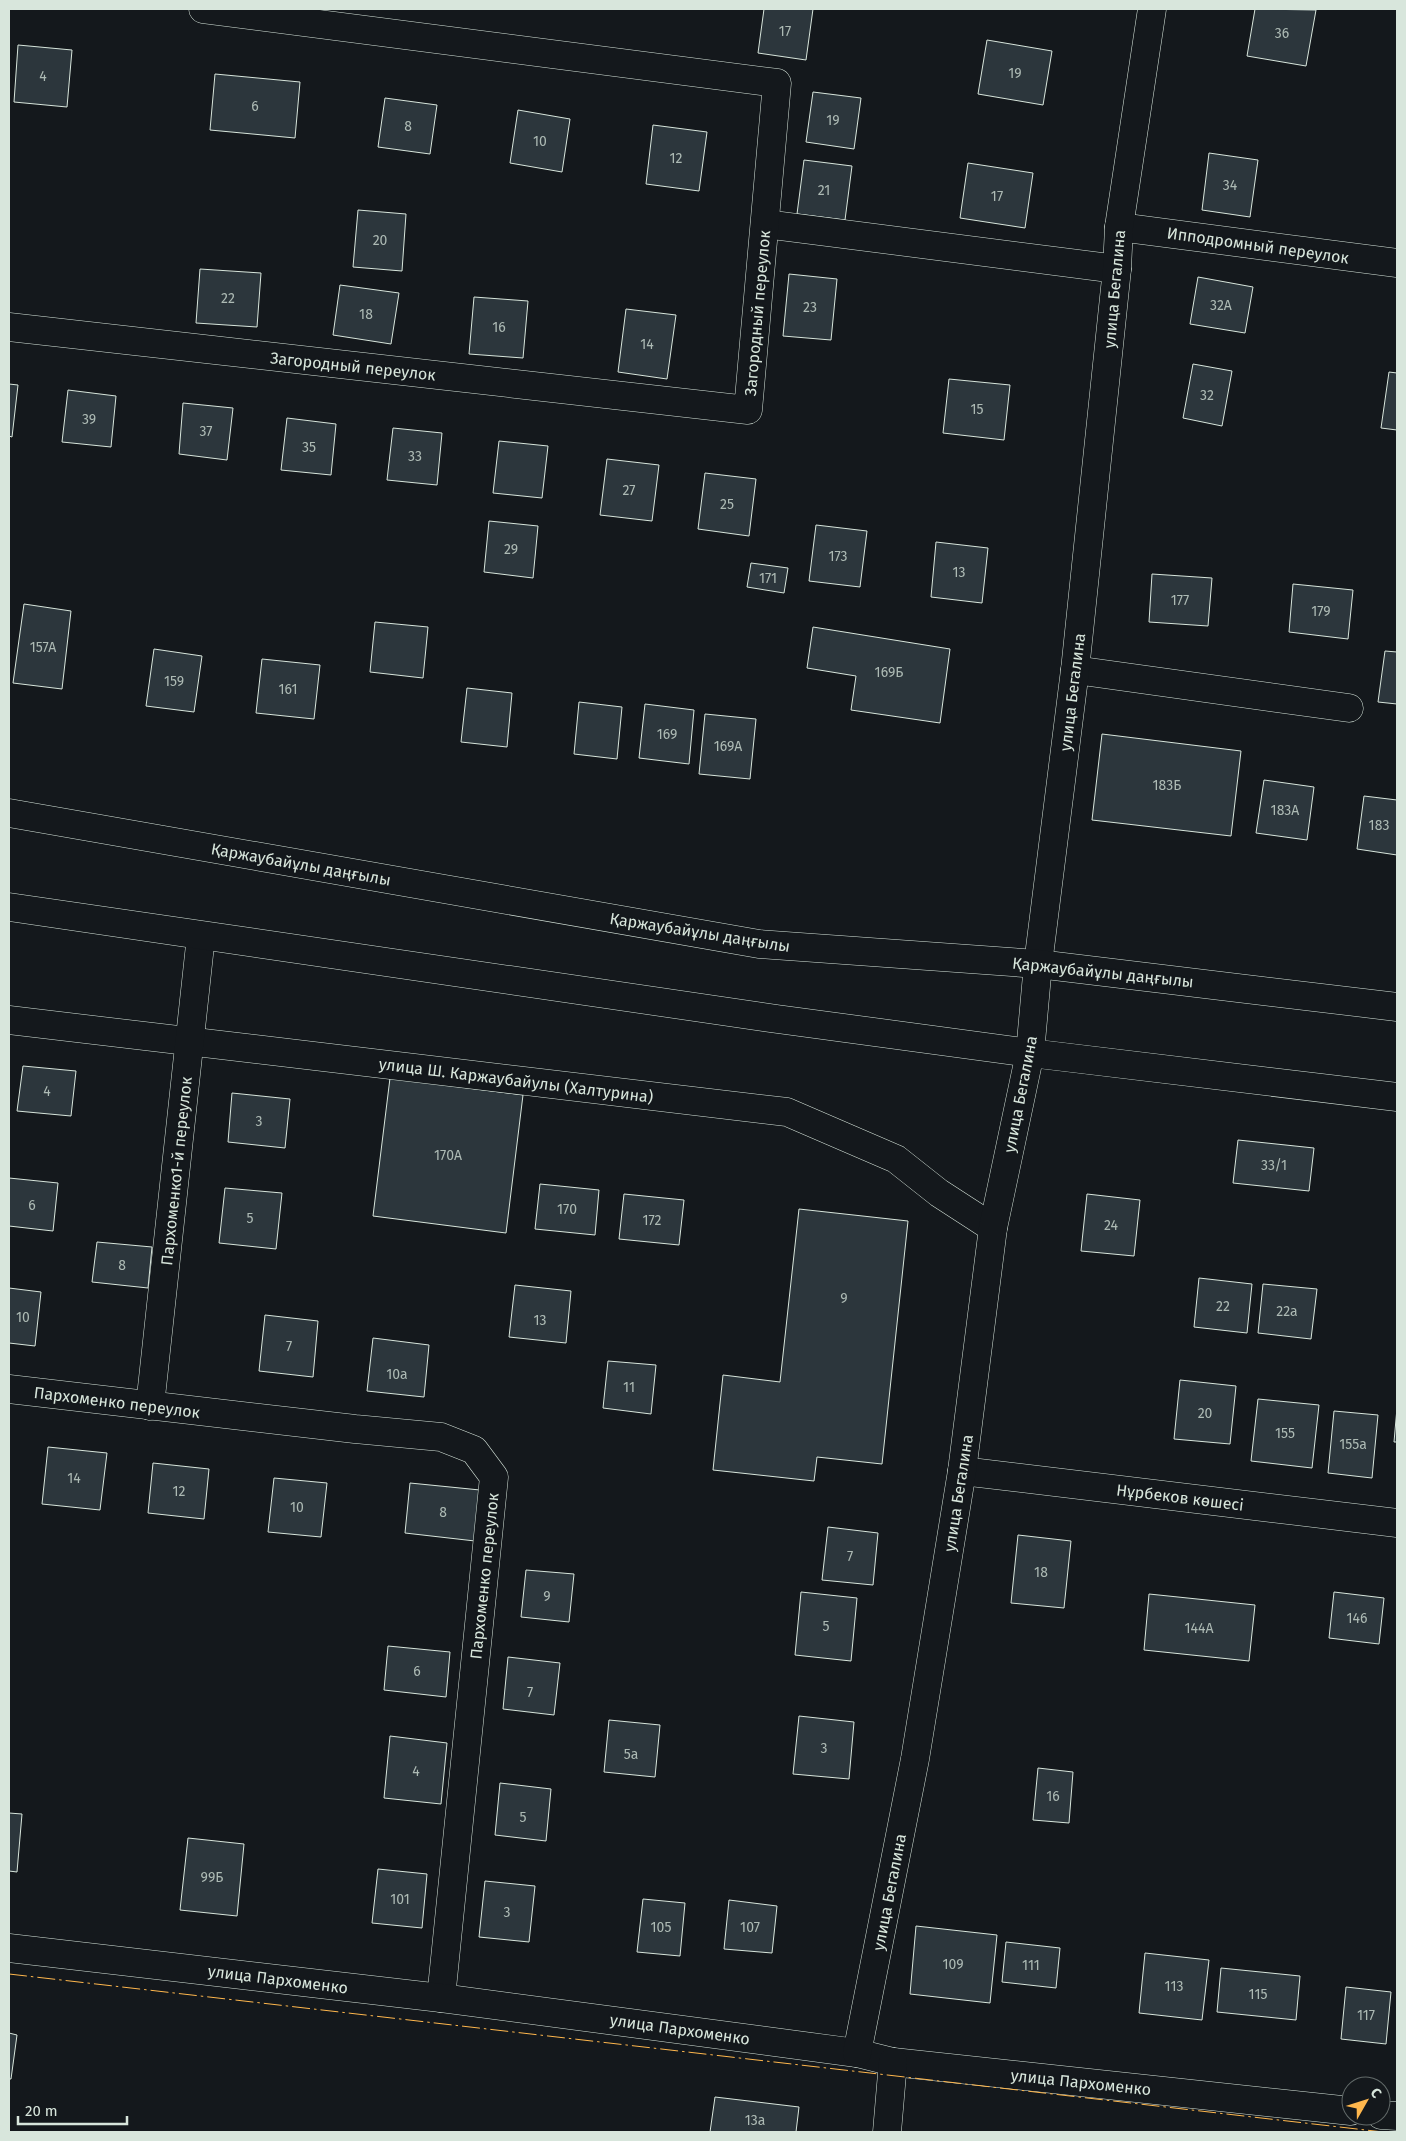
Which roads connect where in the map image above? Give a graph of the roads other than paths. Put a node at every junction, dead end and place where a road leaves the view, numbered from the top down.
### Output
1 (202, 9) edge
2 (1152, 9) edge
3 (765, 224) junction
4 (1119, 227) junction
5 (1397, 263) edge
6 (1117, 268) junction
7 (9, 328) edge
8 (1075, 670) junction
9 (1349, 708) dead end
10 (9, 813) edge
11 (9, 907) edge
12 (201, 936) junction
13 (1038, 964) junction
14 (1397, 1007) edge
15 (9, 1020) edge
16 (190, 1042) junction
17 (1030, 1053) junction
18 (1397, 1097) edge
19 (993, 1228) junction
20 (9, 1389) edge
21 (150, 1406) junction
22 (962, 1471) junction
23 (1397, 1523) edge
24 (9, 1948) edge
25 (441, 1998) junction
26 (857, 2053) junction
27 (893, 2062) junction
28 (1341, 2110) edge
29 (886, 2132) edge

1 - 3 main road, Загородный переулок
2 - 4 main road, улица Бегалина
3 - 6 main road
3 - 7 main road, Загородный переулок
4 - 5 main road, Ипподромный переулок
4 - 6 main road, улица Бегалина
6 - 8 main road, улица Бегалина
8 - 9 main road
8 - 13 main road, улица Бегалина
10 - 13 main road, Қаржаубайұлы даңғылы
11 - 12 main road
12 - 16 main road, Пархоменко1-й переулок
12 - 17 main road
13 - 14 main road, Қаржаубайұлы даңғылы
13 - 17 main road, улица Бегалина
15 - 16 main road, улица Ш. Каржаубайулы (Халтурина)
16 - 19 main road, улица Ш. Каржаубайулы (Халтурина)
16 - 21 main road, Пархоменко1-й переулок
17 - 18 main road
17 - 19 main road, улица Бегалина
19 - 22 main road, улица Бегалина
20 - 21 main road, Пархоменко переулок
21 - 25 main road, Пархоменко переулок
22 - 23 main road, Нұрбеков көшесі
22 - 26 main road, улица Бегалина
24 - 25 main road, улица Пархоменко
25 - 26 main road, улица Пархоменко
26 - 27 main road, улица Пархоменко
27 - 28 main road, улица Пархоменко
27 - 29 main road

